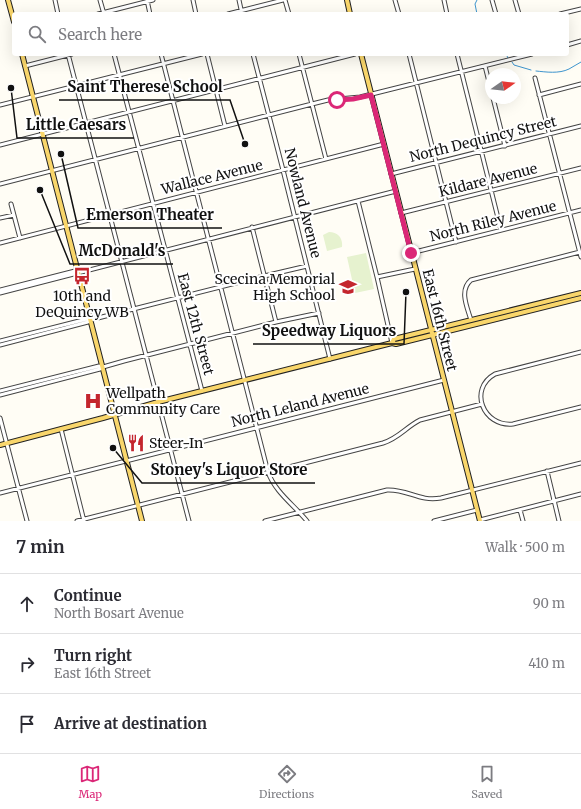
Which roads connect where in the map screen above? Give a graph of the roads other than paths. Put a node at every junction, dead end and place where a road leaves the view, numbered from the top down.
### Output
1 (8, 0) edge
2 (54, 0) edge
3 (100, 0) edge
4 (152, 0) edge
5 (193, 0) edge
6 (239, 0) edge
7 (284, 0) edge
8 (347, 0) edge
9 (395, 0) edge
10 (444, 0) edge
11 (492, 0) edge
12 (515, 0) edge
13 (147, 1) edge
14 (581, 9) edge
15 (57, 12) edge
16 (104, 12) edge
17 (108, 12) edge
18 (150, 12) edge
19 (196, 12) edge
20 (242, 12) edge
21 (288, 12) edge
22 (350, 12) edge
23 (398, 12) edge
24 (447, 12) edge
25 (495, 12) edge
26 (518, 12) edge
27 (568, 12) edge
28 (12, 15) edge
29 (581, 41) edge
30 (569, 44) edge
31 (22, 56) edge
32 (62, 56) edge
33 (70, 56) edge
34 (115, 56) edge
35 (161, 56) edge
36 (194, 56) edge
37 (208, 56) edge
38 (254, 56) edge
39 (300, 56) edge
40 (347, 56) edge
41 (361, 56) edge
42 (409, 56) edge
43 (458, 56) edge
44 (522, 56) edge
45 (163, 64) junction
46 (25, 66) junction
47 (485, 66) joint
48 (303, 67) junction
49 (462, 72) junction
50 (120, 75) junction
51 (259, 78) junction
52 (535, 78) dead end
53 (416, 83) junction
54 (581, 84) edge
55 (77, 86) junction
56 (216, 89) junction
57 (371, 95) junction
58 (539, 95) junction
59 (33, 97) junction
60 (173, 100) junction
61 (312, 104) junction
62 (494, 104) edge
63 (0, 105) edge
64 (129, 111) junction
65 (269, 115) junction
66 (86, 122) junction
67 (225, 126) junction
68 (581, 126) edge
69 (43, 133) junction
70 (550, 134) junction
71 (182, 137) junction
72 (384, 144) junction
73 (0, 145) edge
74 (505, 146) junction
75 (139, 148) junction
76 (482, 151) junction
77 (95, 159) junction
78 (326, 159) junction
79 (436, 163) junction
80 (581, 168) edge
81 (52, 170) junction
82 (283, 170) junction
83 (560, 173) junction
84 (391, 174) junction
85 (0, 184) edge
86 (491, 190) junction
87 (396, 191) junction
88 (196, 192) junction
89 (358, 201) junction
90 (446, 202) junction
91 (11, 204) dead end
92 (153, 204) junction
93 (581, 210) edge
94 (570, 212) junction
95 (401, 213) junction
96 (14, 215) junction
97 (110, 215) junction
98 (294, 216) junction
99 (0, 218) edge
100 (66, 226) junction
101 (252, 227) junction
102 (501, 230) junction
103 (20, 238) junction
104 (208, 239) junction
105 (456, 242) junction
106 (0, 243) edge
107 (165, 250) junction
108 (580, 252) edge
109 (411, 253) junction
110 (581, 257) edge
111 (122, 261) junction
112 (307, 266) junction
113 (415, 269) junction
114 (78, 272) junction
115 (264, 276) junction
116 (377, 277) junction
117 (24, 286) junction
118 (221, 287) junction
119 (0, 290) edge
120 (0, 293) edge
121 (581, 293) edge
122 (177, 298) junction
123 (581, 298) edge
124 (134, 309) junction
125 (319, 313) junction
126 (90, 320) junction
127 (471, 320) junction
128 (276, 322) junction
129 (233, 333) junction
130 (432, 333) junction
131 (36, 334) junction
132 (0, 341) edge
133 (392, 343) junction
134 (189, 344) junction
135 (0, 345) edge
136 (581, 352) edge
137 (146, 355) junction
138 (330, 358) junction
139 (102, 367) junction
140 (245, 380) junction
141 (444, 380) junction
142 (48, 381) junction
143 (0, 391) edge
144 (202, 391) junction
145 (0, 394) edge
146 (158, 402) junction
147 (482, 404) junction
148 (581, 407) edge
149 (452, 412) junction
150 (115, 415) junction
151 (0, 418) edge
152 (257, 427) junction
153 (61, 429) junction
154 (7, 443) junction
155 (0, 445) edge
156 (170, 449) junction
157 (127, 460) junction
158 (581, 463) edge
159 (268, 472) junction
160 (547, 472) junction
161 (72, 474) junction
162 (18, 488) junction
163 (472, 490) junction
164 (0, 492) edge
165 (182, 494) junction
166 (581, 494) edge
167 (554, 501) junction
168 (138, 505) junction
169 (477, 510) junction
170 (520, 510) junction
171 (299, 512) junction
172 (84, 520) edge
173 (27, 521) edge
174 (77, 521) edge
175 (142, 521) edge
176 (189, 521) edge
177 (265, 521) edge
178 (307, 521) edge
179 (434, 521) edge
180 (480, 521) edge
181 (523, 521) edge
182 (559, 521) edge

1 - 28 main road
2 - 15 street
3 - 16 street
4 - 13 street
5 - 19 street
6 - 20 street
7 - 20 street
7 - 21 street
8 - 22 main road
9 - 23 street
10 - 24 street
11 - 25 street
12 - 26 street
13 - 17 street
13 - 18 street
14 - 27 street
29 - 30 street
31 - 46 main road
32 - 46 street
33 - 55 street
34 - 50 street, East 12th Street
35 - 45 street
36 - 45 street
37 - 56 street
38 - 51 street, Nowland Avenue
39 - 48 street
40 - 48 street
41 - 57 main road, East 16th Street
42 - 53 street
43 - 49 street
44 - 47 street
45 - 50 street
45 - 60 street
46 - 59 main road
47 - 49 street
48 - 51 street
48 - 61 street
49 - 53 street
49 - 76 street
50 - 55 street
50 - 64 street, East 12th Street
51 - 56 street
51 - 65 street, Nowland Avenue
52 - 58 street
53 - 57 street
53 - 79 street
54 - 58 street
55 - 59 street
55 - 66 street
56 - 60 street
56 - 67 street
57 - 61 street
57 - 72 main road, East 16th Street
58 - 70 street
59 - 63 street
59 - 69 main road
60 - 64 street
60 - 71 street
61 - 65 street
61 - 78 street
62 - 74 street
64 - 66 street
64 - 75 street, East 12th Street
65 - 67 street
65 - 82 street, Nowland Avenue
66 - 69 street
66 - 77 street
67 - 71 street
68 - 70 street, North Dequincy Street
69 - 73 street
69 - 81 main road
70 - 74 street, North Dequincy Street
70 - 83 street
71 - 75 street
71 - 88 street
72 - 78 street, Wallace Avenue
72 - 84 main road, East 16th Street
74 - 76 street, North Dequincy Street
75 - 77 street
75 - 92 street, East 12th Street
76 - 79 street, North Dequincy Street
76 - 86 street
77 - 81 street
77 - 97 street
78 - 82 street, Wallace Avenue
79 - 84 street, North Dequincy Street
79 - 90 street
80 - 83 street, Kildare Avenue
81 - 85 street
81 - 100 main road
82 - 88 street, Wallace Avenue
82 - 98 street, Nowland Avenue
83 - 86 street, Kildare Avenue
83 - 94 street
84 - 87 main road, East 16th Street
86 - 90 street, Kildare Avenue
86 - 102 street
87 - 89 street
87 - 95 main road, East 16th Street
88 - 92 street, Wallace Avenue
88 - 104 street
89 - 98 street
89 - 116 street
90 - 95 street, Kildare Avenue
90 - 105 street
91 - 96 street
92 - 97 street, Wallace Avenue
92 - 107 street, East 12th Street
93 - 94 street, North Riley Avenue
94 - 102 street, North Riley Avenue
94 - 108 street
95 - 109 main road, East 16th Street
96 - 99 street
96 - 103 street
97 - 100 street, Wallace Avenue
97 - 111 street
98 - 101 street
98 - 112 street, Nowland Avenue
100 - 103 street, Wallace Avenue
100 - 114 main road
101 - 104 street
101 - 115 street
102 - 105 street, North Riley Avenue
103 - 106 street, Wallace Avenue
104 - 107 street
104 - 118 street
105 - 109 street, North Riley Avenue
107 - 111 street
107 - 122 street, East 12th Street
108 - 110 street
108 - 127 street
109 - 113 main road, East 16th Street
111 - 114 street
111 - 124 street
112 - 115 street
112 - 125 street, Nowland Avenue
113 - 116 street
113 - 130 main road, East 16th Street
114 - 117 street
114 - 126 main road
115 - 118 street
115 - 128 street
116 - 133 street
117 - 119 street
117 - 120 street
118 - 122 street
118 - 129 street
121 - 127 main road
122 - 124 street
122 - 134 street, East 12th Street
123 - 130 main road
124 - 126 street
124 - 137 street
125 - 128 street
125 - 138 street, Nowland Avenue
126 - 131 street
126 - 139 main road
127 - 130 main road
128 - 129 street
129 - 134 street
129 - 140 street
130 - 133 main road
130 - 141 main road, East 16th Street
131 - 132 street
131 - 135 street
133 - 138 main road
134 - 137 street
134 - 144 street, East 12th Street
136 - 147 street
137 - 139 street
137 - 146 street
138 - 140 main road
139 - 142 street
139 - 150 main road
140 - 144 main road
140 - 152 street
141 - 149 main road, East 16th Street
141 - 152 street, North Leland Avenue
142 - 143 street
142 - 145 street
144 - 146 main road
146 - 150 main road
146 - 156 street
147 - 148 street
147 - 149 street
149 - 159 street
149 - 163 main road, East 16th Street
150 - 153 main road
150 - 157 main road
151 - 154 street
152 - 156 street, North Leland Avenue
152 - 159 street
153 - 154 main road
153 - 161 street
154 - 155 main road
154 - 162 street
156 - 157 street, North Leland Avenue
156 - 165 street
157 - 161 street, North Leland Avenue
157 - 168 main road
158 - 160 street
159 - 165 street
159 - 171 street
160 - 163 street
160 - 167 street
161 - 162 street, North Leland Avenue
161 - 172 street
162 - 164 street, North Leland Avenue
162 - 173 street
163 - 169 main road, East 16th Street
163 - 171 street
165 - 168 street
165 - 176 street
166 - 167 street
167 - 170 street
167 - 182 street
168 - 172 street
168 - 175 main road
169 - 179 street
169 - 180 main road, East 16th Street
170 - 180 street
170 - 181 street
171 - 177 street
171 - 178 street
172 - 174 street

